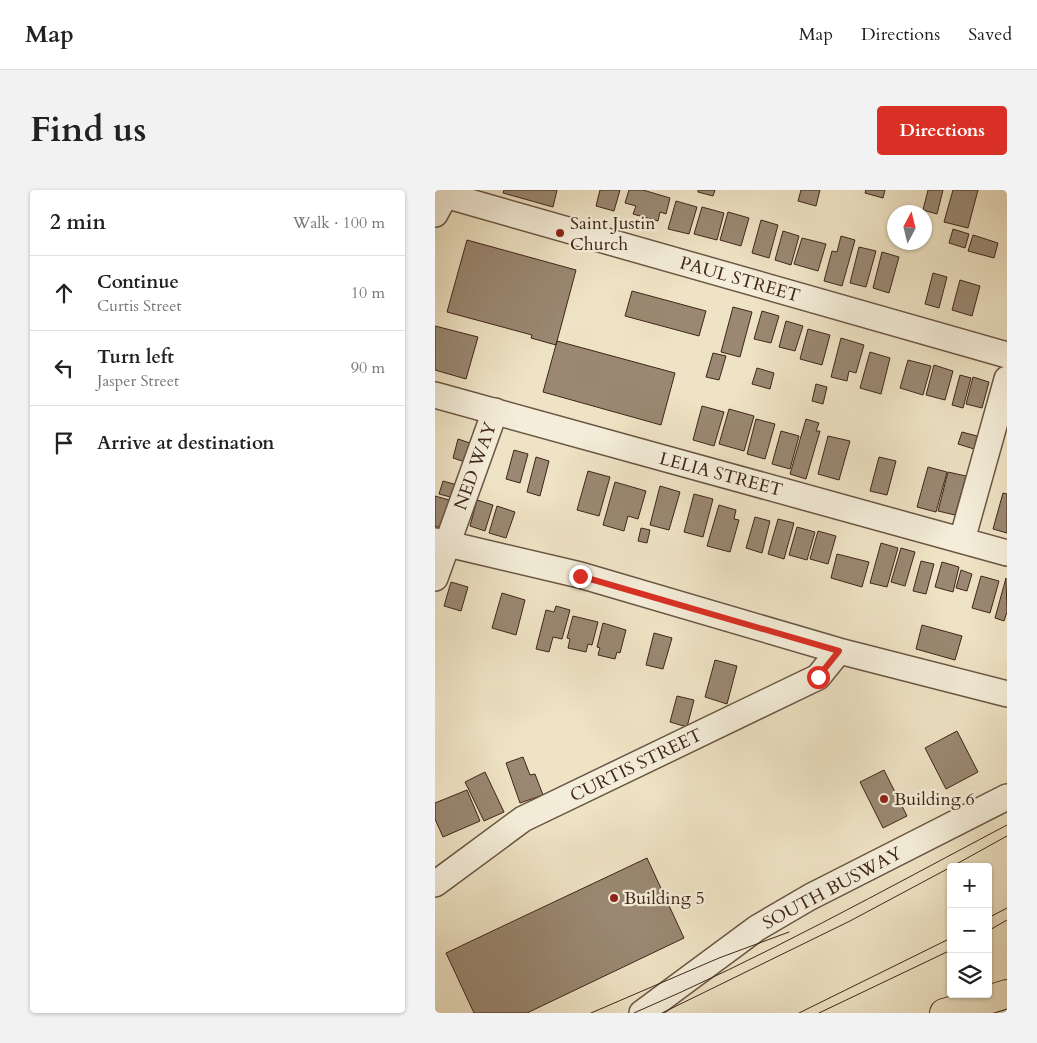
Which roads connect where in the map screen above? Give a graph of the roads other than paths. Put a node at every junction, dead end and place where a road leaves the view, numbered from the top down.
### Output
1 (443, 200) edge
2 (1007, 355) edge
3 (1007, 379) edge
4 (435, 395) edge
5 (495, 411) junction
6 (962, 540) junction
7 (441, 542) edge
8 (1007, 553) edge
9 (435, 578) edge
10 (839, 651) junction
11 (1007, 694) edge
12 (1007, 797) edge
13 (435, 884) edge
14 (1007, 994) edge
15 (643, 1013) edge
16 (944, 1013) edge

1 - 2 street, PAUL STREET
3 - 6 street
4 - 5 street, LELIA STREET
5 - 6 street, LELIA STREET
5 - 7 street, NED WAY
6 - 8 street, LELIA STREET
7 - 9 street, NED WAY
7 - 10 street
10 - 11 street
10 - 13 street, CURTIS STREET
12 - 15 street, SOUTH BUSWAY
14 - 16 main road

